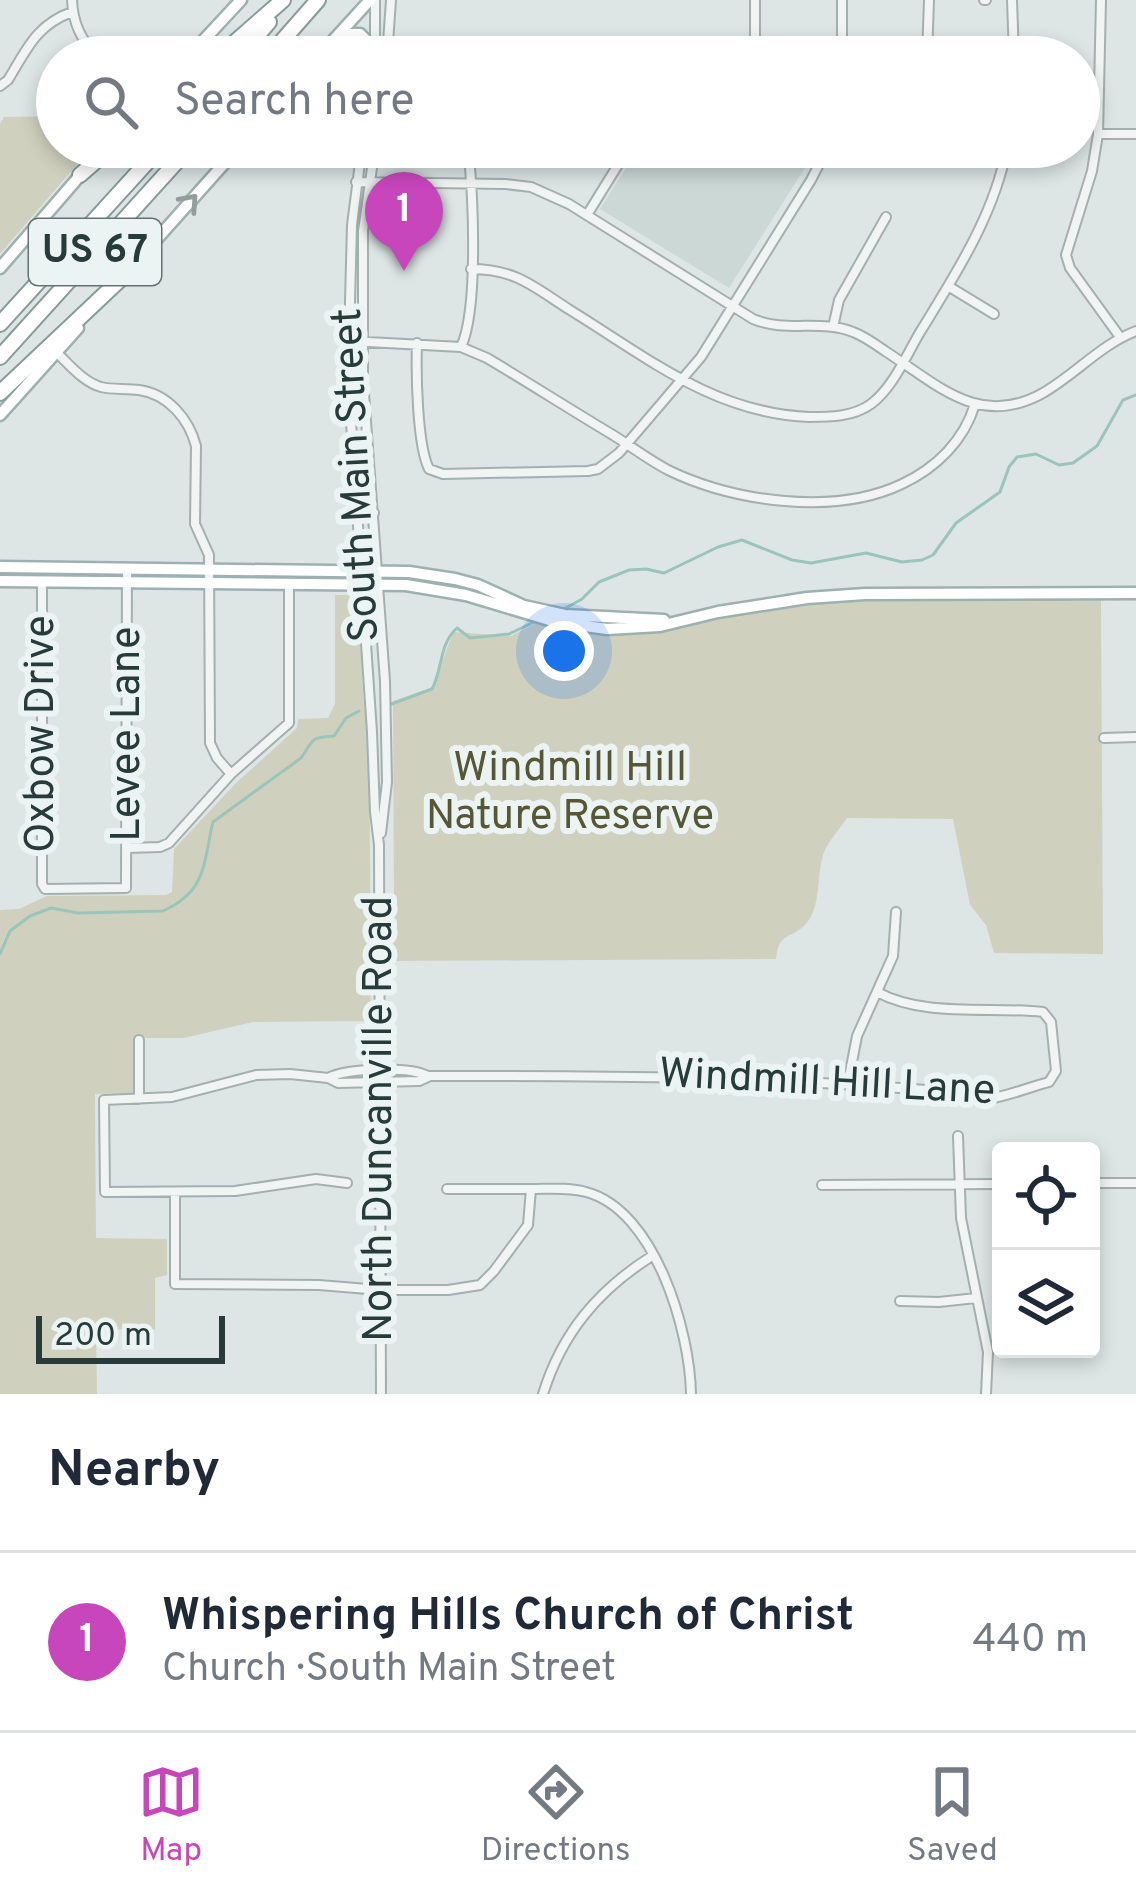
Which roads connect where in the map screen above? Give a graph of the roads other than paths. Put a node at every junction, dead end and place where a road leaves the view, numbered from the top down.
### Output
1 (72, 0) edge
2 (242, 0) edge
3 (286, 0) edge
4 (318, 0) edge
5 (361, 0) edge
6 (373, 0) edge
7 (391, 0) edge
8 (754, 0) edge
9 (842, 0) edge
10 (929, 0) edge
11 (1012, 0) edge
12 (1100, 0) edge
13 (72, 12) junction
14 (356, 16) junction
15 (338, 34) joint
16 (37, 36) edge
17 (80, 36) edge
18 (208, 36) edge
19 (243, 36) edge
20 (256, 36) edge
21 (286, 36) edge
22 (362, 36) edge
23 (374, 36) edge
24 (388, 36) edge
25 (755, 36) edge
26 (842, 36) edge
27 (928, 36) edge
28 (1013, 36) edge
29 (1099, 36) edge
30 (36, 38) edge
31 (0, 86) edge
32 (1100, 134) edge
33 (1136, 134) edge
34 (87, 168) edge
35 (142, 168) edge
36 (171, 168) edge
37 (219, 168) edge
38 (358, 168) edge
39 (371, 168) edge
40 (470, 168) edge
41 (616, 168) edge
42 (818, 168) edge
43 (1002, 168) edge
44 (1092, 168) edge
45 (80, 175) joint
46 (356, 182) junction
47 (368, 183) junction
48 (471, 184) junction
49 (587, 215) junction
50 (886, 217) dead end
51 (351, 256) junction
52 (363, 257) junction
53 (0, 268) edge
54 (471, 268) junction
55 (126, 274) junction
56 (948, 286) junction
57 (731, 308) junction
58 (994, 314) dead end
59 (0, 324) edge
60 (833, 328) junction
61 (1136, 332) edge
62 (1120, 337) junction
63 (349, 341) junction
64 (364, 342) junction
65 (417, 343) junction
66 (461, 347) junction
67 (56, 352) junction
68 (0, 358) edge
69 (902, 361) junction
70 (684, 380) junction
71 (0, 393) edge
72 (975, 404) junction
73 (0, 415) edge
74 (368, 443) junction
75 (353, 444) junction
76 (628, 444) junction
77 (356, 483) junction
78 (374, 513) junction
79 (0, 567) edge
80 (127, 575) junction
81 (209, 576) junction
82 (362, 578) junction
83 (378, 578) junction
84 (0, 581) edge
85 (42, 581) junction
86 (289, 584) junction
87 (1136, 593) edge
88 (520, 609) junction
89 (680, 620) junction
90 (387, 732) junction
91 (372, 733) junction
92 (1136, 737) edge
93 (1104, 738) dead end
94 (231, 773) junction
95 (379, 845) junction
96 (128, 848) junction
97 (43, 886) joint
98 (896, 911) dead end
99 (877, 992) junction
100 (139, 1040) dead end
101 (379, 1076) junction
102 (848, 1083) junction
103 (140, 1099) junction
104 (958, 1136) dead end
105 (347, 1183) dead end
106 (1100, 1183) edge
107 (1136, 1183) edge
108 (822, 1184) dead end
109 (959, 1184) junction
110 (992, 1184) edge
111 (447, 1189) dead end
112 (531, 1189) junction
113 (176, 1192) junction
114 (652, 1256) junction
115 (380, 1290) junction
116 (976, 1298) junction
117 (900, 1301) dead end
118 (381, 1394) edge
119 (543, 1394) edge
120 (691, 1394) edge
121 (986, 1394) edge

1 - 13 street
2 - 18 main road
3 - 19 highway
3 - 20 highway
4 - 21 highway
5 - 14 main road
6 - 14 main road
6 - 23 street
7 - 24 street
8 - 25 street
9 - 26 street
10 - 27 street
11 - 28 street
12 - 29 street
13 - 16 street
13 - 17 street
14 - 15 main road
15 - 22 main road
30 - 31 street
32 - 33 street
34 - 45 highway
35 - 59 highway, US 67
36 - 68 highway, US 67
55 -> 37 main road
38 - 46 street, South Main Street
39 - 47 street, South Main Street
40 - 48 street
41 - 49 street
42 - 57 street
43 - 56 street
44 - 62 street
45 - 53 main road
46 - 47 street
46 - 51 street, South Main Street
47 - 48 street
47 - 52 street, South Main Street
48 - 49 street
48 - 54 street
49 - 57 street
50 - 60 street
51 - 52 street
51 - 63 street, South Main Street
52 - 64 street, South Main Street
54 - 66 street
54 - 70 street
55 - 67 main road
55 - 71 highway
56 - 58 street
56 - 69 street
57 - 60 street
57 - 70 street
60 - 69 street
61 - 62 street
62 - 72 street
63 - 64 street
63 - 75 street, South Main Street
64 - 65 street
64 - 74 street, South Main Street
65 - 66 street
65 - 76 street
66 - 76 street
67 - 73 main road
67 - 81 street
69 - 70 street
69 - 72 street
70 - 76 street
72 - 76 street
74 - 75 street
74 - 78 street, South Main Street
75 - 77 street, South Main Street
77 - 78 street
77 - 82 street, South Main Street
78 - 83 street, South Main Street
79 - 80 main road
80 - 81 main road
80 - 85 main road
80 - 96 street, Levee Lane
81 - 82 main road
81 - 86 main road
81 - 94 street
82 - 83 main road
82 - 86 main road
82 - 91 street, South Main Street
83 - 88 main road
83 - 90 street, South Main Street
84 - 85 main road
85 - 97 street, Oxbow Drive
86 - 94 street
87 - 89 main road
88 - 89 main road
88 - 89 main road
90 - 91 street
90 - 95 street, North Duncanville Road
91 - 95 street, North Duncanville Road
92 - 93 street
94 - 96 street
95 - 101 street, North Duncanville Road
96 - 97 street, Levee Lane
98 - 99 street
99 - 102 street
99 - 102 street, Windmill Hill Lane
100 - 103 street
101 - 102 street, Windmill Hill Lane
101 - 103 street, Windmill Hill Lane
101 - 115 street, North Duncanville Road
103 - 113 street, Windmill Hill Lane
104 - 109 street
105 - 113 street
106 - 107 street
108 - 109 street
109 - 110 street
109 - 116 street
111 - 112 street
112 - 114 street
112 - 115 street
113 - 115 street
114 - 119 street
114 - 120 street
115 - 118 street, North Duncanville Road
116 - 117 street
116 - 121 street

